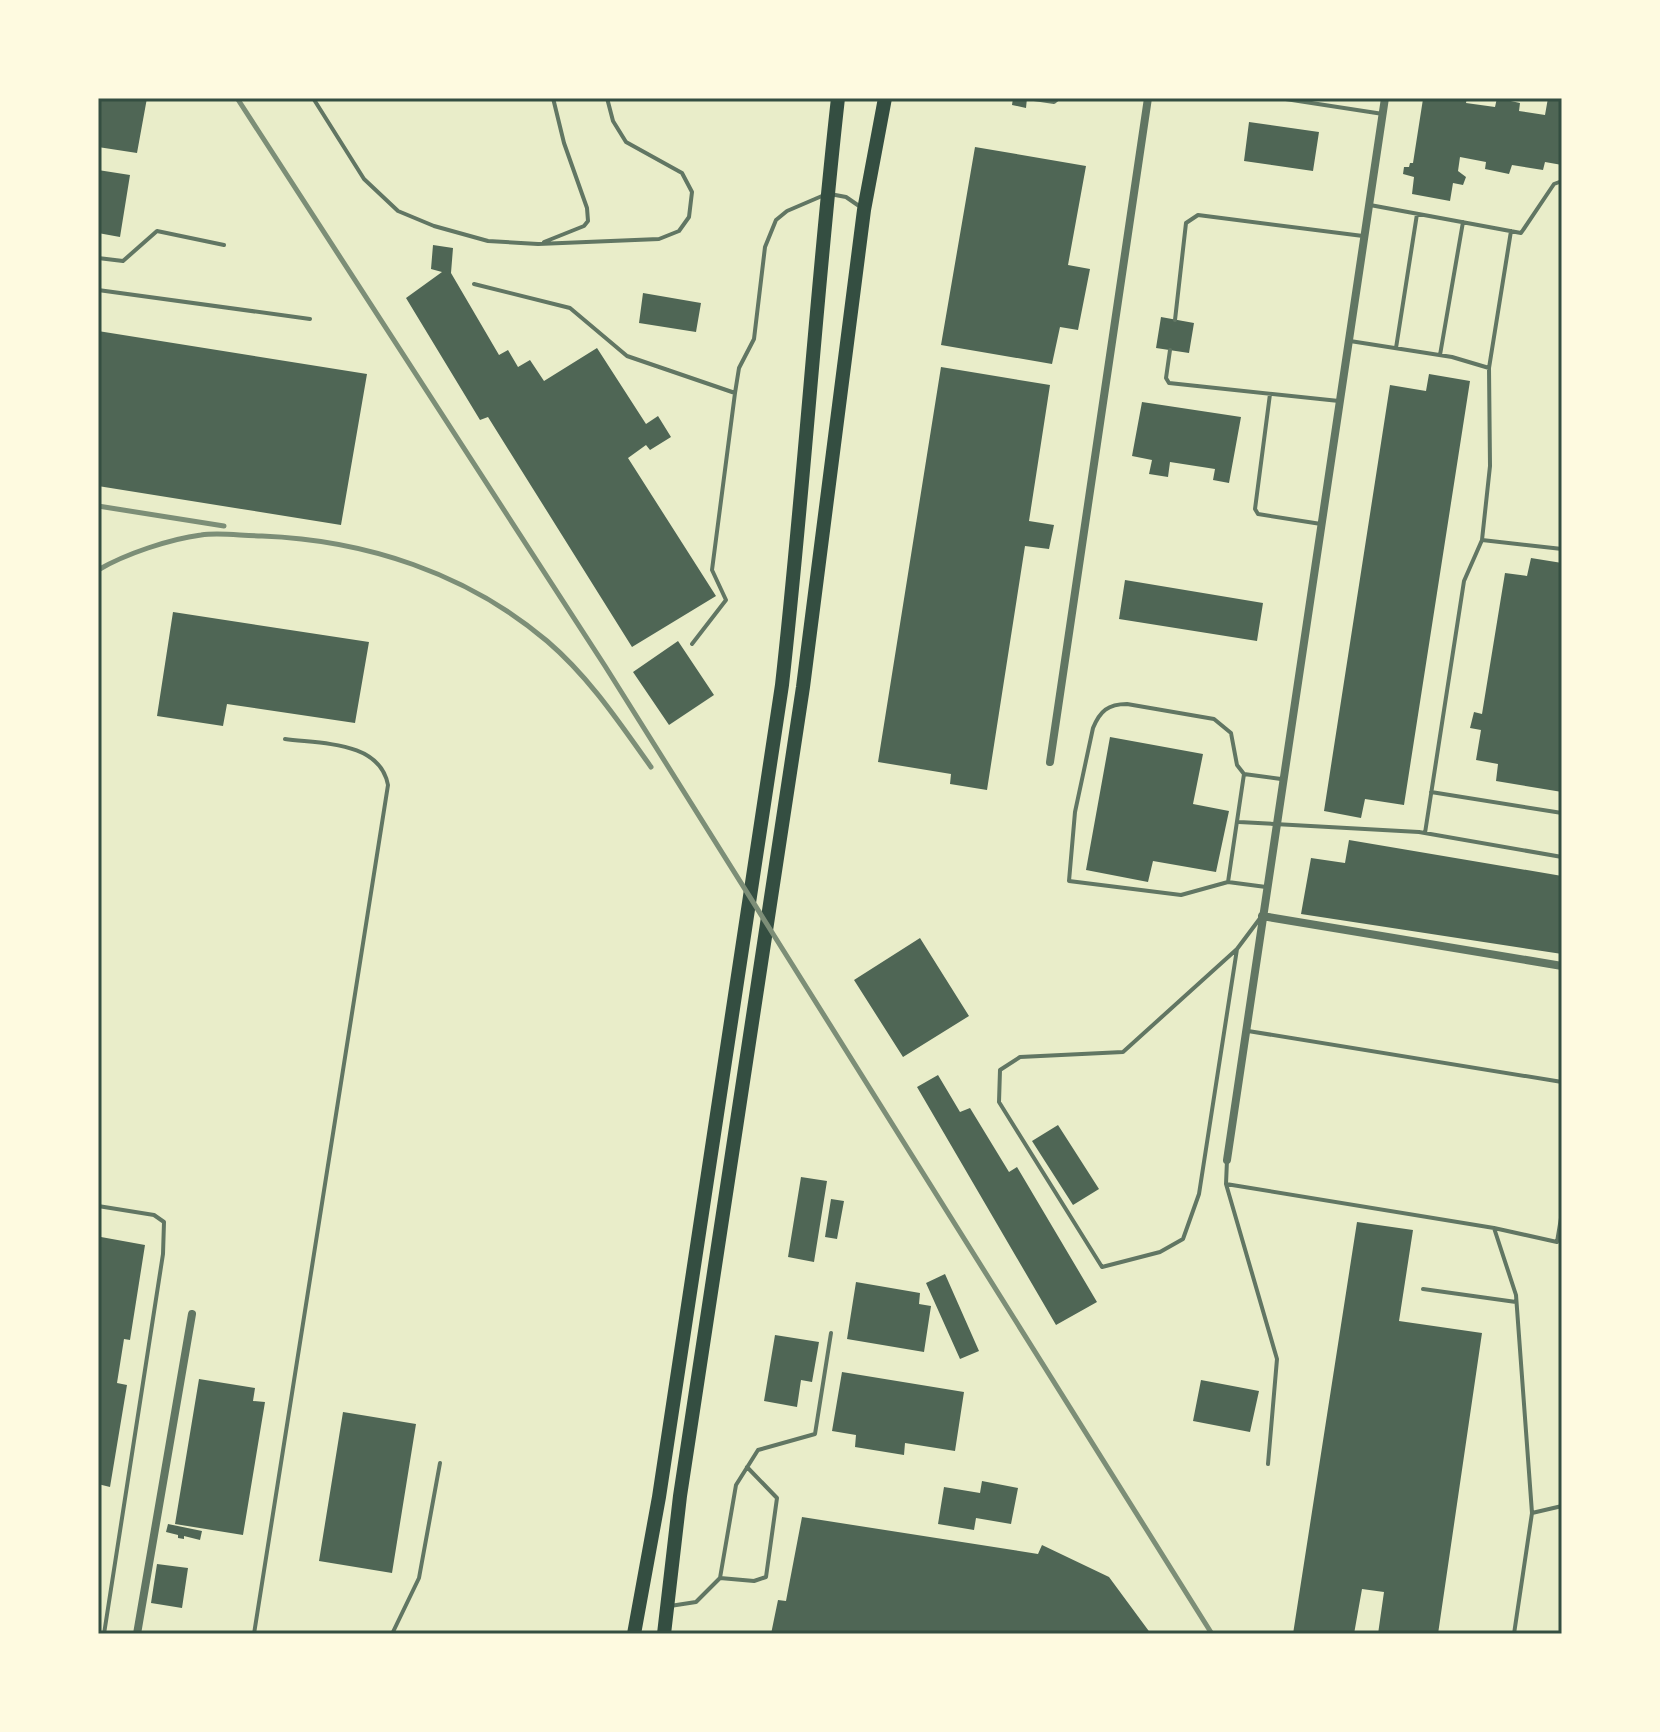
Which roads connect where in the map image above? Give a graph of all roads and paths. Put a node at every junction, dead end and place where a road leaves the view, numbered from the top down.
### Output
1 (313, 98) edge
2 (553, 98) edge
3 (607, 98) edge
4 (838, 98) edge
5 (885, 98) edge
6 (1027, 98) edge
7 (1059, 98) edge
8 (1148, 98) edge
9 (1279, 98) edge
10 (1385, 98) edge
11 (1383, 114) junction
12 (1562, 181) edge
13 (828, 194) junction
14 (1370, 205) junction
15 (864, 210) junction
16 (1417, 214) junction
17 (1463, 222) junction
18 (1511, 231) junction
19 (1365, 236) junction
20 (538, 244) junction
21 (224, 245) dead end
22 (98, 258) edge
23 (474, 284) dead end
24 (98, 290) edge
25 (310, 319) dead end
26 (1175, 320) dead end
27 (1350, 341) junction
28 (1396, 348) junction
29 (1170, 350) dead end
30 (1440, 355) junction
31 (1489, 368) junction
32 (735, 393) junction
33 (1270, 394) junction
34 (1341, 402) junction
35 (1323, 524) junction
36 (1482, 540) junction
37 (1562, 549) edge
38 (692, 644) dead end
39 (285, 739) dead end
40 (1050, 762) dead end
41 (1244, 774) junction
42 (1283, 779) junction
43 (1431, 792) junction
44 (1562, 813) edge
45 (1239, 822) junction
46 (1276, 824) junction
47 (1425, 833) junction
48 (1562, 857) edge
49 (1228, 882) junction
50 (1266, 887) junction
51 (1262, 916) junction
52 (1237, 949) junction
53 (1562, 966) edge
54 (1246, 1031) junction
55 (1562, 1082) edge
56 (1227, 1160) joint
57 (1226, 1184) junction
58 (98, 1206) edge
59 (1562, 1212) edge
60 (1494, 1228) junction
61 (1423, 1289) dead end
62 (1516, 1302) junction
63 (192, 1314) dead end
64 (831, 1333) dead end
65 (440, 1463) dead end
66 (1268, 1464) dead end
67 (747, 1467) junction
68 (1562, 1506) edge
69 (1532, 1513) junction
70 (720, 1578) junction
71 (668, 1606) junction
72 (104, 1634) edge
73 (137, 1634) edge
74 (254, 1634) edge
75 (392, 1634) edge
76 (634, 1634) edge
77 (664, 1634) edge
78 (1514, 1634) edge

1 - 20 lane
2 - 20 lane
3 - 20 lane
4 - 13 main road
5 - 15 main road
6 - 7 lane
8 - 40 street
9 - 11 lane
10 - 11 street
11 - 14 street
12 - 18 lane
13 - 15 lane
13 - 32 lane
13 - 76 main road
14 - 16 lane
14 - 19 street
15 - 71 main road
16 - 17 lane
16 - 28 lane
17 - 18 lane
17 - 30 lane
18 - 31 lane
19 - 26 lane
19 - 27 street
21 - 22 lane
23 - 32 lane
24 - 25 lane
27 - 28 lane
27 - 34 street
28 - 30 lane
29 - 33 lane
30 - 31 lane
31 - 36 lane
32 - 38 lane
33 - 34 lane
33 - 35 lane
34 - 35 street
35 - 42 street
36 - 37 lane
36 - 43 lane
39 - 74 lane
41 - 42 lane
41 - 45 lane
41 - 49 lane
42 - 46 street
43 - 44 lane
43 - 47 lane
45 - 46 lane
45 - 49 lane
46 - 47 lane
46 - 50 street
47 - 48 lane
49 - 50 lane
50 - 51 street
51 - 52 lane
51 - 53 street
51 - 54 street
52 - 52 lane
54 - 55 lane
54 - 56 street
56 - 57 lane
57 - 60 lane
57 - 66 lane
58 - 72 lane
59 - 60 lane
60 - 62 lane
61 - 62 lane
62 - 69 lane
63 - 73 street
64 - 67 lane
65 - 75 lane
67 - 70 lane
67 - 70 lane
68 - 69 lane
69 - 78 lane
70 - 71 lane
71 - 77 main road

